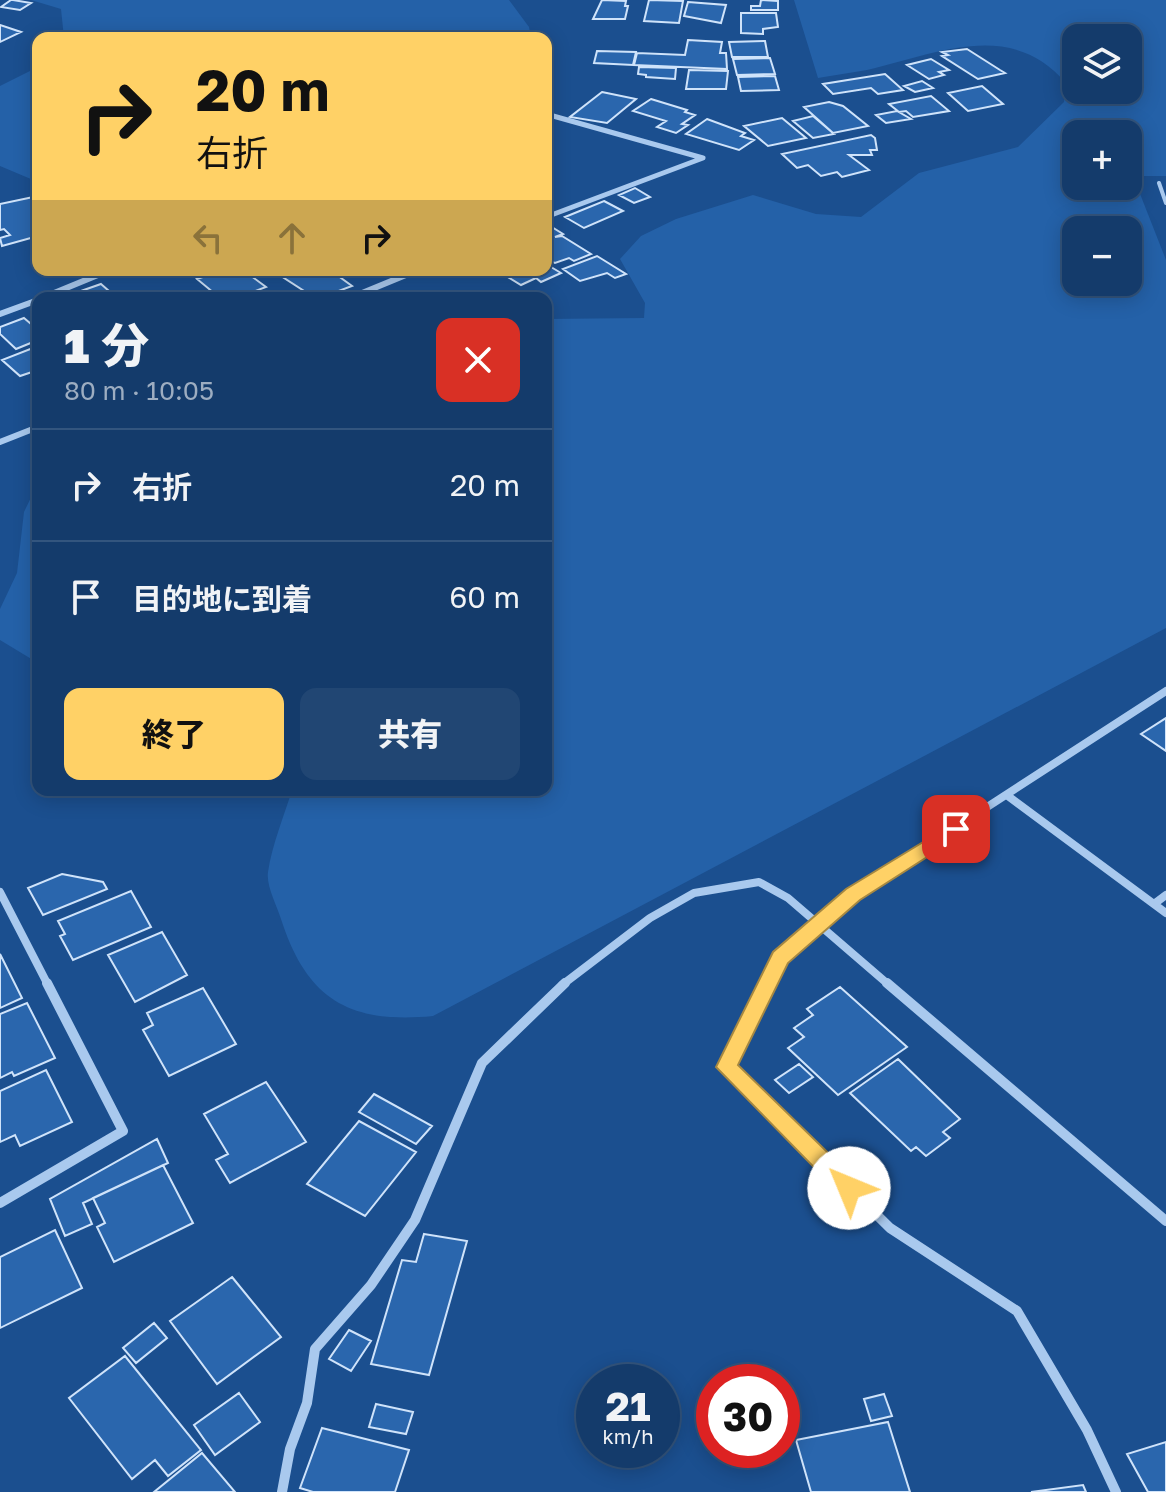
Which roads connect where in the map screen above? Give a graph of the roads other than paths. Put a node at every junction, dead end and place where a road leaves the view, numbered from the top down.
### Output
1 (552, 116) edge
2 (1159, 183) dead end
3 (1166, 203) edge
4 (552, 215) edge
5 (96, 276) edge
6 (403, 276) edge
7 (57, 292) edge
8 (365, 292) edge
9 (32, 302) edge
10 (0, 314) edge
11 (32, 429) edge
12 (0, 442) edge
13 (1166, 691) edge
14 (1008, 796) junction
15 (0, 892) edge
16 (1166, 895) edge
17 (1154, 904) junction
18 (1166, 913) edge
19 (818, 924) junction
20 (0, 1203) edge
21 (1166, 1221) edge
22 (282, 1492) edge
23 (1116, 1492) edge

1 - 4 street
2 - 3 lane
5 - 7 street
6 - 8 street
9 - 10 street
11 - 12 street
13 - 14 street
14 - 17 street
14 - 19 street
15 - 20 street
16 - 17 street
17 - 18 street
19 - 21 street
19 - 22 street
19 - 23 street

